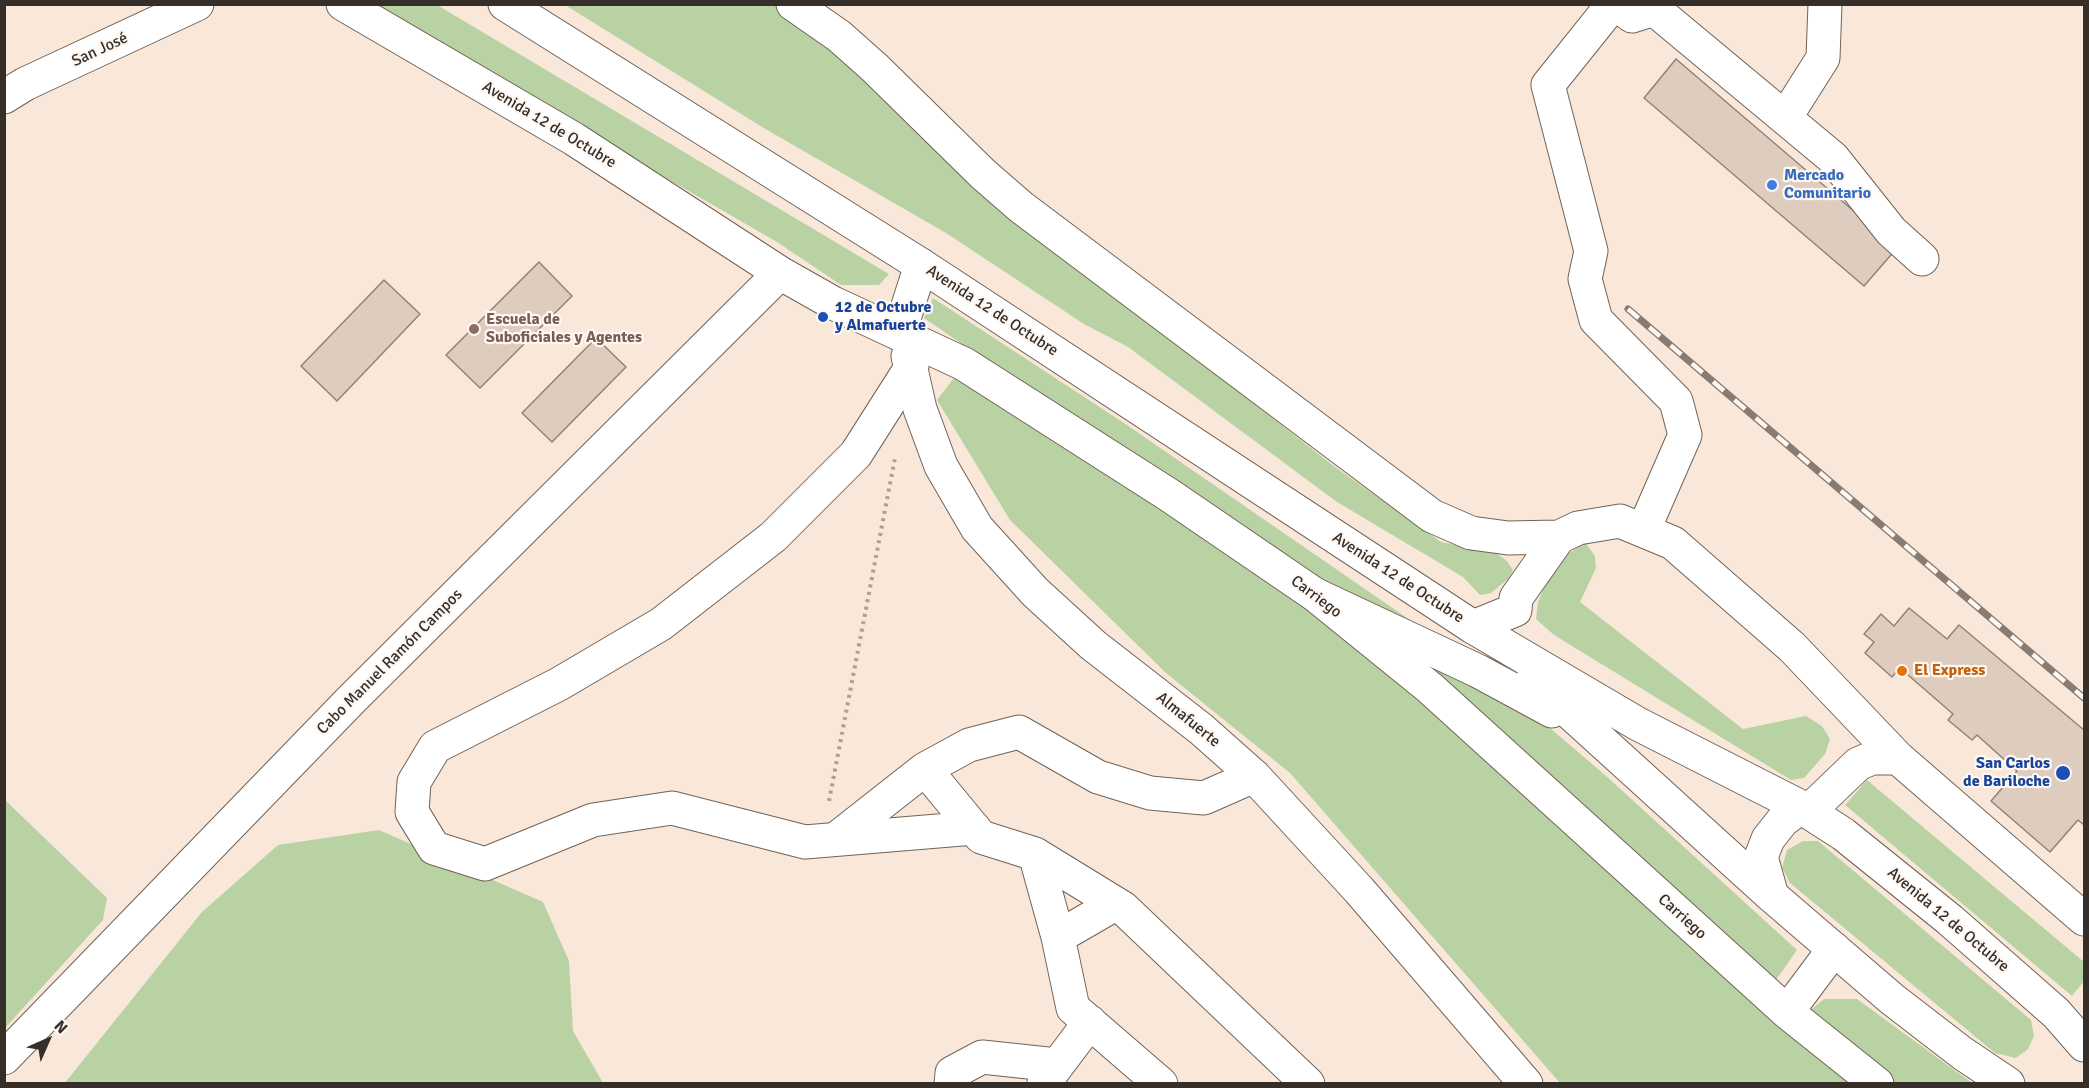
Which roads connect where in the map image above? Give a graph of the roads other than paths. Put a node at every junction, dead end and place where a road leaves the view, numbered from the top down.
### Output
1 (197, 4) edge
2 (343, 4) edge
3 (505, 4) edge
4 (793, 4) edge
5 (1614, 4) edge
6 (1825, 4) edge
7 (4, 97) edge
8 (1785, 118) junction
9 (1922, 259) dead end
10 (921, 265) junction
11 (780, 273) junction
12 (899, 334) junction
13 (912, 366) junction
14 (1644, 530) junction
15 (1559, 537) junction
16 (1314, 594) junction
17 (1473, 627) junction
18 (1605, 742) junction
19 (1898, 758) junction
20 (925, 769) junction
21 (1254, 776) junction
22 (1805, 809) junction
23 (974, 828) junction
24 (829, 839) junction
25 (1035, 854) junction
26 (1772, 896) junction
27 (1115, 904) junction
28 (2085, 920) edge
29 (1058, 937) junction
30 (1834, 949) junction
31 (1787, 1012) junction
32 (1090, 1022) junction
33 (2085, 1045) edge
34 (4, 1058) edge
35 (1050, 1074) edge
36 (951, 1083) edge
37 (1161, 1083) edge
38 (1308, 1083) edge
39 (1526, 1083) edge
40 (1877, 1083) edge
41 (2008, 1083) edge

1 - 7 street, San José
2 - 11 street, Avenida 12 de Octubre
3 - 10 street, Avenida 12 de Octubre
4 - 15 street
5 - 8 street
5 - 14 street
6 - 8 street
8 - 9 street
10 - 12 street
10 - 17 street, Avenida 12 de Octubre
11 - 12 street, Carriego
11 - 34 street, Cabo Manuel Ramón Campos
12 - 13 street, Almafuerte
12 - 16 street, Carriego
13 - 21 street, Almafuerte
13 - 24 street
14 - 15 street
14 - 19 street
15 - 17 street
16 - 18 street
16 - 31 street, Carriego
17 - 18 street, Avenida 12 de Octubre
17 - 22 street, Avenida 12 de Octubre
18 - 26 street, Avenida 12 de Octubre
19 - 22 street
19 - 28 street
20 - 21 street
20 - 23 street
20 - 24 street
21 - 39 street, Almafuerte
22 - 26 street
22 - 33 street, Avenida 12 de Octubre
23 - 24 street
23 - 25 street
25 - 27 street
25 - 29 street
26 - 30 street, Avenida 12 de Octubre
27 - 29 street
27 - 38 street
29 - 32 street
30 - 31 street
30 - 41 street, Avenida 12 de Octubre
31 - 40 street, Carriego
32 - 35 street
32 - 37 street
35 - 36 street

